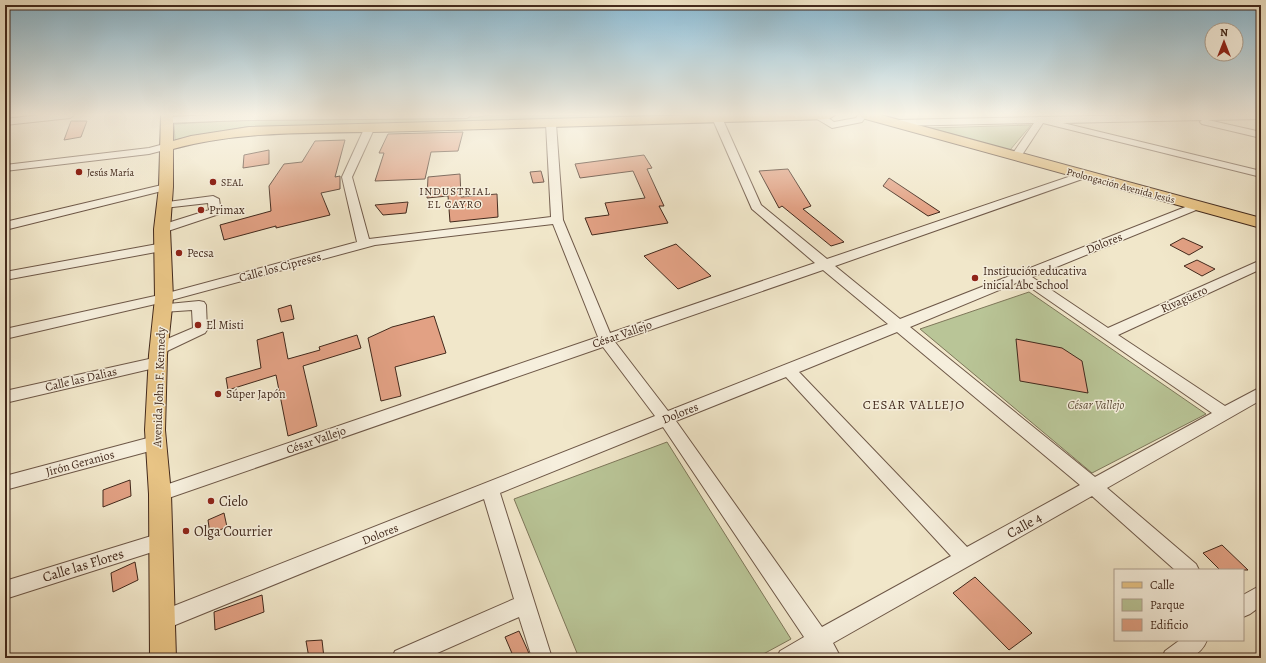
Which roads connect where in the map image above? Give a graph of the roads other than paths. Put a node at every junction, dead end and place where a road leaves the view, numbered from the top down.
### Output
1 (168, 146) joint
2 (361, 146) edge
3 (552, 146) edge
4 (729, 146) edge
5 (979, 146) edge
6 (1023, 146) edge
7 (1147, 146) edge
8 (1016, 156) junction
9 (5, 168) edge
10 (1261, 174) edge
11 (1084, 175) junction
12 (166, 187) junction
13 (164, 205) junction
14 (1197, 206) junction
15 (557, 220) junction
16 (1261, 223) edge
17 (5, 226) edge
18 (162, 229) junction
19 (364, 244) junction
20 (163, 247) junction
21 (824, 264) junction
22 (1261, 264) edge
23 (5, 276) edge
24 (1022, 276) junction
25 (211, 286) junction
26 (164, 303) junction
27 (199, 305) junction
28 (898, 326) junction
29 (5, 334) edge
30 (1107, 334) junction
31 (606, 340) junction
32 (158, 356) junction
33 (788, 370) junction
34 (1261, 393) edge
35 (5, 397) edge
36 (1225, 414) junction
37 (666, 419) junction
38 (155, 443) junction
39 (5, 483) edge
40 (1093, 486) junction
41 (490, 489) junction
42 (160, 494) junction
43 (161, 541) junction
44 (965, 558) junction
45 (1188, 569) edge
46 (5, 590) edge
47 (1261, 594) edge
48 (526, 604) junction
49 (1244, 606) edge
50 (163, 620) junction
51 (819, 641) junction
52 (1196, 641) edge
53 (163, 658) edge
54 (402, 658) edge
55 (542, 658) edge
56 (787, 658) edge
57 (831, 658) edge
58 (1172, 658) edge

1 - 9 street
1 - 12 main road, Avenida John F. Kennedy
2 - 19 street
3 - 15 street
4 - 21 street
5 - 8 main road, Prolongación Avenida Jesús
6 - 8 street
7 - 10 street
8 - 11 main road, Prolongación Avenida Jesús
11 - 14 main road, Prolongación Avenida Jesús
11 - 21 street, César Vallejo
12 - 13 main road, Avenida John F. Kennedy
12 - 17 street
13 - 18 main road, Avenida John F. Kennedy
13 - 18 street
14 - 16 main road, Prolongación Avenida Jesús
14 - 24 street, Dolores
15 - 19 street, Calle los Cipreses
15 - 31 street
18 - 20 main road, Avenida John F. Kennedy
19 - 25 street, Calle los Cipreses
20 - 23 street
20 - 26 main road, Avenida John F. Kennedy
21 - 28 street
21 - 31 street, César Vallejo
22 - 30 street, Rivagüero
24 - 28 street, Dolores
24 - 30 street
25 - 26 street, Calle los Cipreses
25 - 27 street
26 - 27 street
26 - 29 street, Calle los Cipreses
26 - 32 main road, Avenida John F. Kennedy
27 - 32 street, Calle las Dalias
28 - 33 street, Dolores
28 - 40 street
30 - 36 street
31 - 37 street
31 - 42 street, César Vallejo
32 - 35 street, Calle las Dalias
32 - 38 main road, Avenida John F. Kennedy
33 - 37 street, Dolores
33 - 44 street
34 - 36 street, Calle 4
36 - 40 street, Calle 4
37 - 41 street, Dolores
37 - 51 street
38 - 39 street, Jirón Geranios
38 - 42 main road, Avenida John F. Kennedy
40 - 44 street, Calle 4
40 - 45 street
41 - 48 street
41 - 50 street, Dolores
42 - 43 main road, Avenida John F. Kennedy
43 - 46 street, Calle las Flores
43 - 50 main road, Avenida John F. Kennedy
44 - 51 street, Calle 4
47 - 49 street
48 - 54 street
48 - 55 street
50 - 53 main road, Avenida John F. Kennedy
51 - 56 street, Calle 4
51 - 57 street
52 - 58 street

